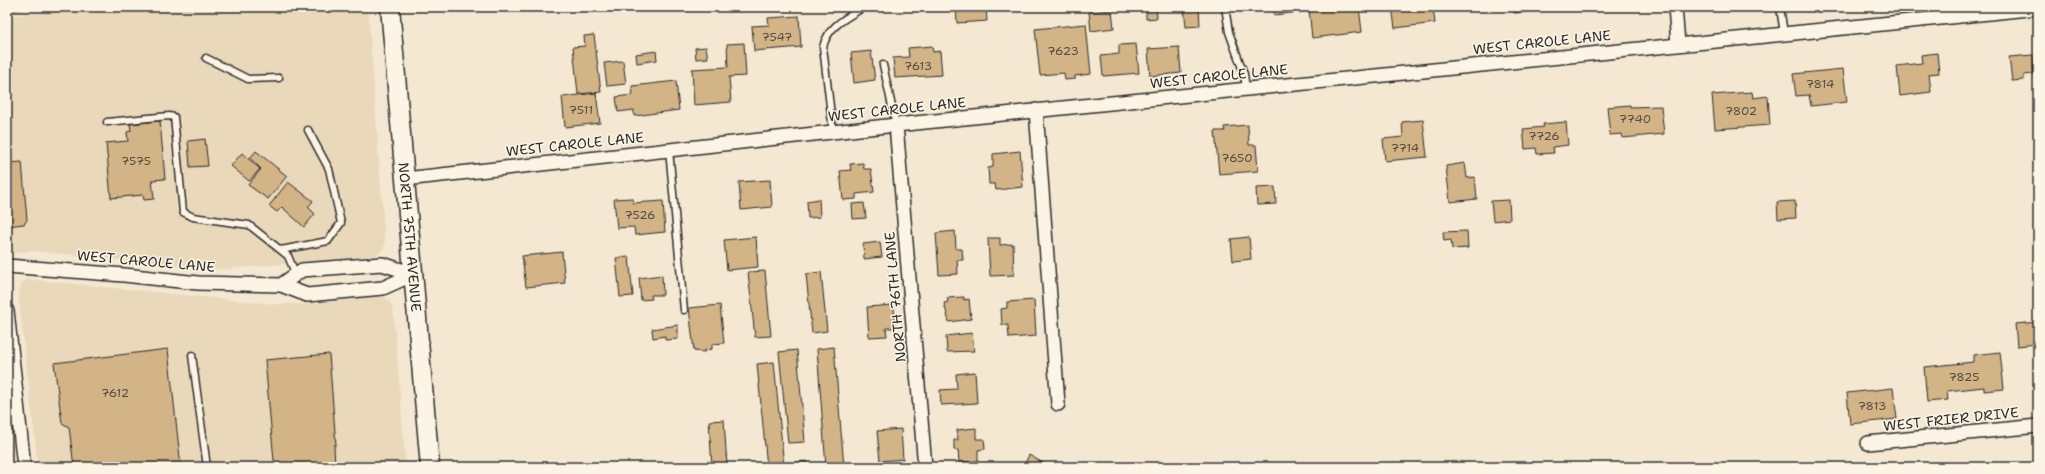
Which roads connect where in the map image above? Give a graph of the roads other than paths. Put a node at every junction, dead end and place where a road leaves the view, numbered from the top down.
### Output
1 (390, 7) edge
2 (864, 7) edge
3 (1225, 7) edge
4 (1675, 7) edge
5 (1780, 7) edge
6 (2038, 8) edge
7 (1784, 34) junction
8 (1678, 44) junction
9 (206, 58) dead end
10 (883, 65) dead end
11 (279, 78) dead end
12 (1246, 89) junction
13 (1036, 110) junction
14 (107, 122) dead end
15 (896, 125) junction
16 (308, 130) dead end
17 (833, 132) junction
18 (670, 150) junction
19 (405, 178) junction
20 (281, 250) junction
21 (7, 266) edge
22 (414, 274) junction
23 (296, 275) junction
24 (282, 285) junction
25 (684, 310) dead end
26 (7, 311) edge
27 (192, 355) dead end
28 (1058, 404) dead end
29 (2038, 426) edge
30 (1868, 443) dead end
31 (24, 467) edge
32 (207, 467) edge
33 (430, 467) edge
34 (926, 467) edge

1 - 19 main road, NORTH 75TH AVENUE
2 - 17 lane
3 - 12 lane
4 - 8 street
5 - 7 lane
6 - 7 street, WEST CAROLE LANE
7 - 8 street, WEST CAROLE LANE
8 - 12 street, WEST CAROLE LANE
9 - 11 lane
10 - 15 lane
12 - 13 street, WEST CAROLE LANE
13 - 15 street, WEST CAROLE LANE
13 - 28 street
14 - 20 lane
15 - 17 street, WEST CAROLE LANE
15 - 34 street, NORTH 76TH LANE
16 - 20 lane
17 - 18 street, WEST CAROLE LANE
18 - 19 street, WEST CAROLE LANE
18 - 25 lane
19 - 22 main road, NORTH 75TH AVENUE
20 - 23 lane
21 - 24 street, WEST CAROLE LANE
22 - 23 street
22 - 24 street, WEST CAROLE LANE
22 - 33 main road, NORTH 75TH AVENUE
23 - 24 street
26 - 31 street
27 - 32 lane
29 - 30 street, WEST FRIER DRIVE

